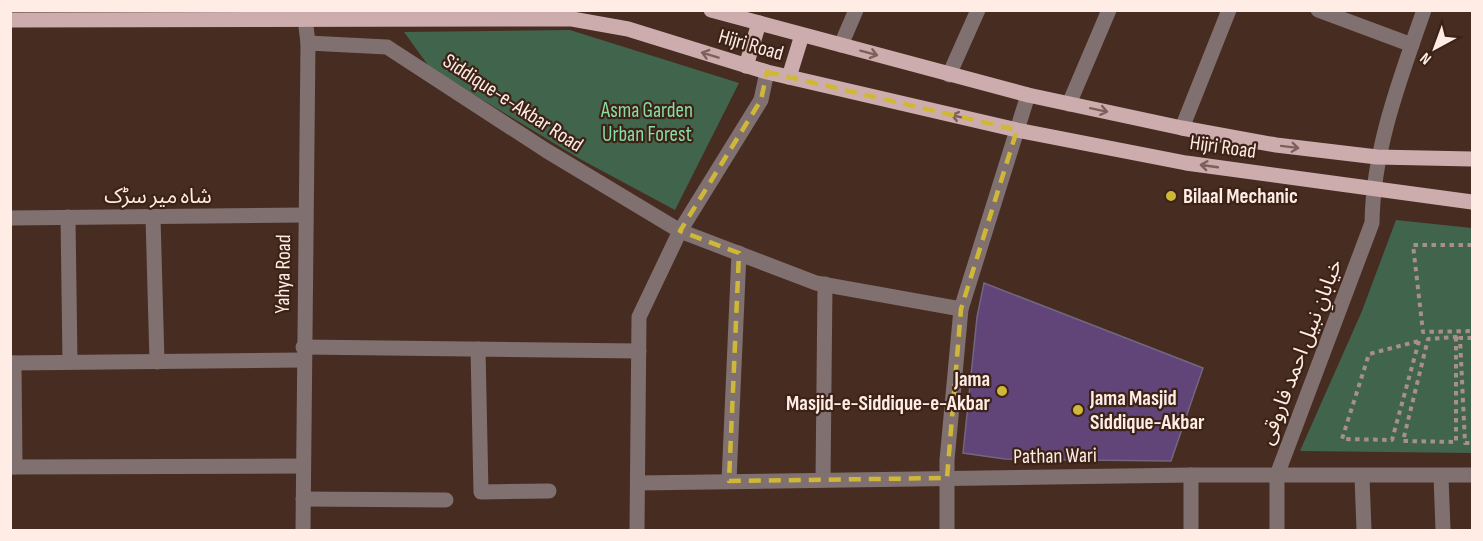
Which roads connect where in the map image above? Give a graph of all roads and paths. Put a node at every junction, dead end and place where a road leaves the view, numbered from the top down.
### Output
1 (856, 10) edge
2 (978, 10) edge
3 (1109, 10) edge
4 (1229, 10) edge
5 (1318, 10) edge
6 (1424, 10) edge
7 (717, 11) edge
8 (305, 18) junction
9 (10, 20) edge
10 (759, 23) junction
11 (802, 35) junction
12 (308, 43) junction
13 (841, 45) junction
14 (1412, 45) junction
15 (746, 66) junction
16 (767, 72) junction
17 (950, 75) junction
18 (789, 77) junction
19 (1028, 95) junction
20 (1069, 104) junction
21 (1182, 128) junction
22 (1017, 130) junction
23 (1377, 157) junction
24 (1473, 159) edge
25 (1372, 189) junction
26 (1473, 202) edge
27 (305, 216) junction
28 (153, 217) junction
29 (10, 218) edge
30 (68, 218) junction
31 (680, 231) junction
32 (1473, 245) edge
33 (739, 253) junction
34 (825, 284) junction
35 (961, 309) junction
36 (1473, 331) edge
37 (1473, 338) edge
38 (478, 349) junction
39 (639, 351) junction
40 (303, 354) junction
41 (157, 362) junction
42 (12, 363) edge
43 (70, 363) junction
44 (1392, 440) joint
45 (1403, 441) joint
46 (1473, 443) edge
47 (303, 466) junction
48 (13, 467) edge
49 (1191, 475) junction
50 (1277, 475) junction
51 (1473, 475) edge
52 (1441, 476) junction
53 (1362, 477) junction
54 (946, 478) junction
55 (823, 480) junction
56 (729, 481) junction
57 (638, 483) junction
58 (549, 491) dead end
59 (303, 500) junction
60 (446, 500) dead end
61 (303, 531) edge
62 (637, 531) edge
63 (947, 531) edge
64 (1191, 531) edge
65 (1277, 531) edge
66 (1364, 531) edge
67 (1443, 531) edge

1 - 13 street
2 - 17 street
3 - 20 street
4 - 21 street
5 - 14 street
6 - 14 street, خیابانِ نبیل احمد فاروقی
7 - 10 main road, Hijri Road
8 - 9 main road, Hijri Road
8 - 12 street, Yahya Road
15 -> 8 main road, Hijri Road
10 - 11 main road, Hijri Road
10 - 15 main road
11 - 13 main road, Hijri Road
11 - 18 main road
12 - 27 street, Yahya Road
12 - 31 street, Siddique-e-Akbar Road
13 -> 17 main road, Hijri Road
14 - 23 street, خیابانِ نبیل احمد فاروقی
15 - 16 main road, Hijri Road
16 - 18 main road, Hijri Road
16 - 31 street
17 - 19 main road, Hijri Road
22 -> 18 main road, Hijri Road
19 - 20 main road, Hijri Road
19 - 22 street
20 -> 21 main road, Hijri Road
21 -> 23 main road, Hijri Road
25 -> 22 main road, Hijri Road
22 - 35 street
23 - 24 main road, Hijri Road
23 - 25 street, خیابانِ نبیل احمد فاروقی
25 - 26 main road, Hijri Road
25 - 50 street, خیابانِ نبیل احمد فاروقی
27 - 28 street, شاہ میر سڑک
27 - 40 street, Yahya Road
28 - 30 street, شاہ میر سڑک
28 - 41 street
29 - 30 street, شاہ میر سڑک
30 - 43 street
31 - 33 street, Siddique-e-Akbar Road
31 - 39 street
32 - 36 path
33 - 34 street, Siddique-e-Akbar Road
33 - 56 street
34 - 35 street, Siddique-e-Akbar Road
34 - 55 street
35 - 54 street
37 - 46 path
38 - 39 street
38 - 40 street
38 - 58 street
39 - 57 street
40 - 41 street
40 - 47 street, Yahya Road
41 - 43 street
42 - 43 street
42 - 48 street
44 - 44 path
45 - 45 path
47 - 48 street
47 - 59 street, Yahya Road
49 - 50 street, Pathan Wari
49 - 54 street, Pathan Wari
49 - 64 street
50 - 53 street, Pathan Wari
50 - 65 street, خیابانِ نبیل احمد فاروقی
51 - 52 street, Pathan Wari
52 - 53 street, Pathan Wari
52 - 67 street
53 - 66 street
54 - 55 street, Pathan Wari
54 - 63 street
55 - 56 street, Pathan Wari
56 - 57 street, Pathan Wari
57 - 62 street
59 - 60 street
59 - 61 street, Yahya Road

